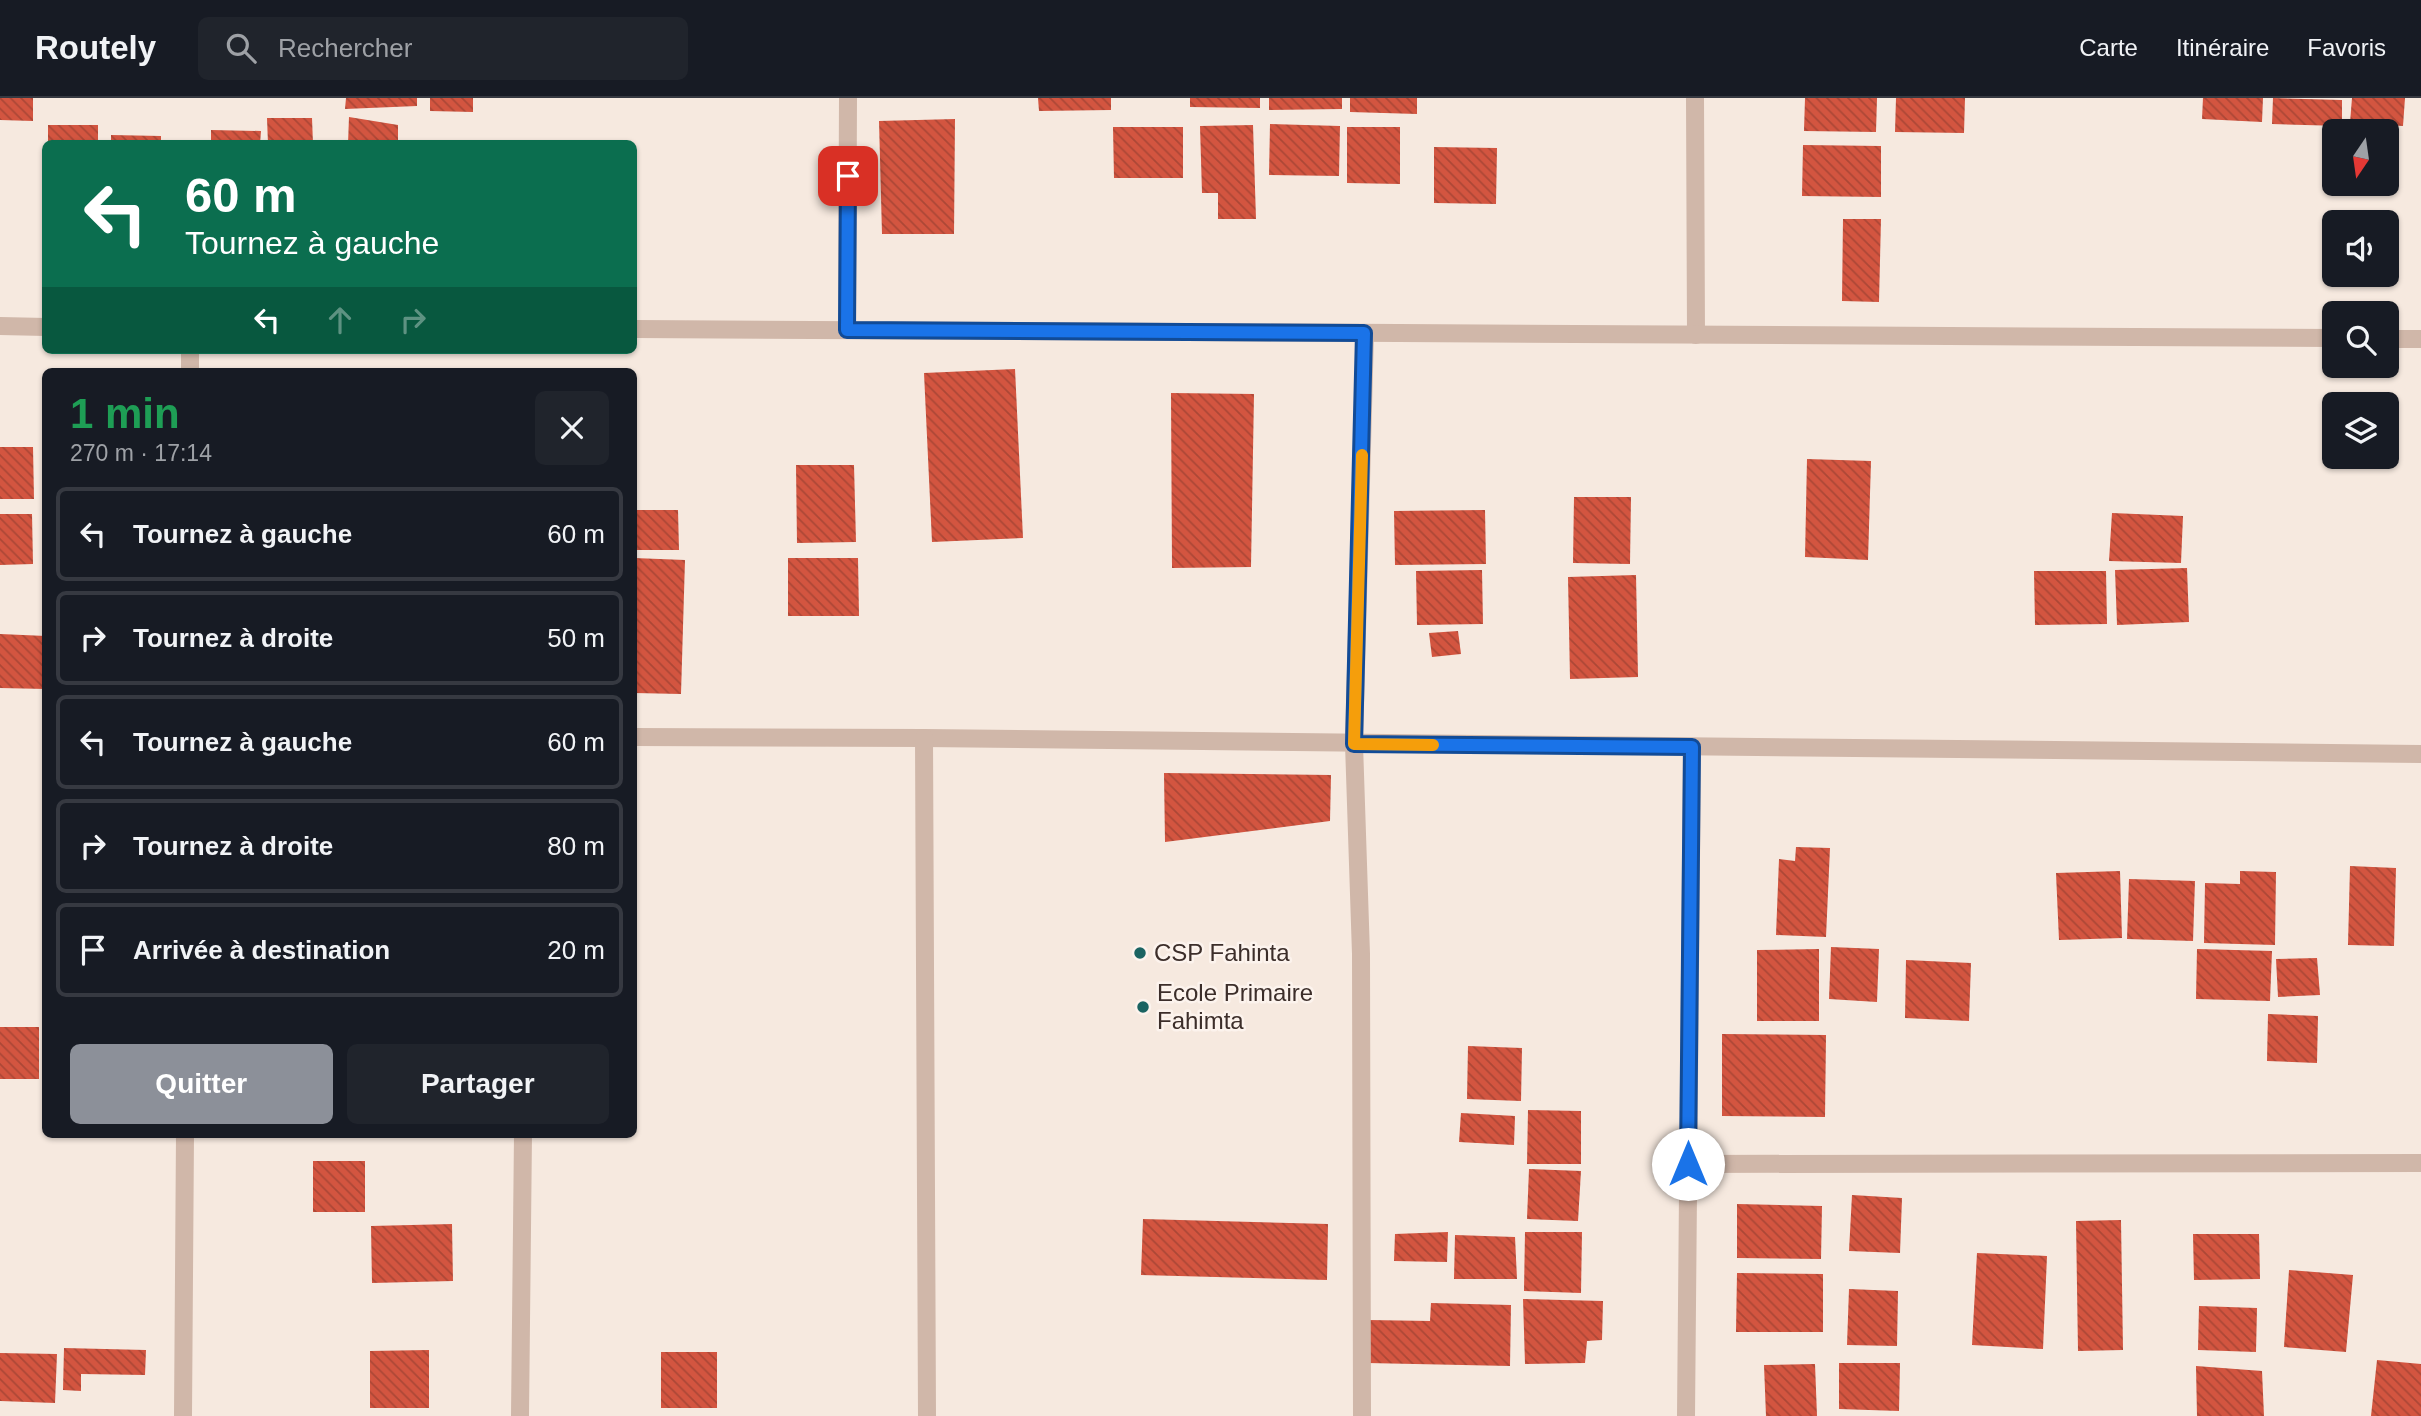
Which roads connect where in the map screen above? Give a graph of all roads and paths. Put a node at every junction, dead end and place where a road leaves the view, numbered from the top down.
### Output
1 (848, 98) edge
2 (1695, 98) edge
3 (0, 326) edge
4 (42, 327) edge
5 (637, 330) edge
6 (847, 330) junction
7 (1364, 333) junction
8 (1696, 335) junction
9 (2322, 338) edge
10 (2399, 339) edge
11 (2421, 339) edge
12 (637, 737) edge
13 (925, 738) junction
14 (1354, 744) junction
15 (1692, 747) junction
16 (2421, 754) edge
17 (185, 1138) edge
18 (523, 1138) edge
19 (2421, 1163) edge
20 (1688, 1164) junction
21 (183, 1416) edge
22 (520, 1416) edge
23 (927, 1416) edge
24 (1362, 1416) edge
25 (1686, 1416) edge

1 - 6 street
2 - 8 street
3 - 4 street
5 - 6 street
6 - 7 street
7 - 8 street
7 - 14 street
8 - 9 street
10 - 11 street
12 - 13 street
13 - 14 street
13 - 23 street
14 - 15 street
14 - 24 street
15 - 16 street
15 - 20 street
17 - 21 street
18 - 22 street
19 - 20 street
20 - 25 street

